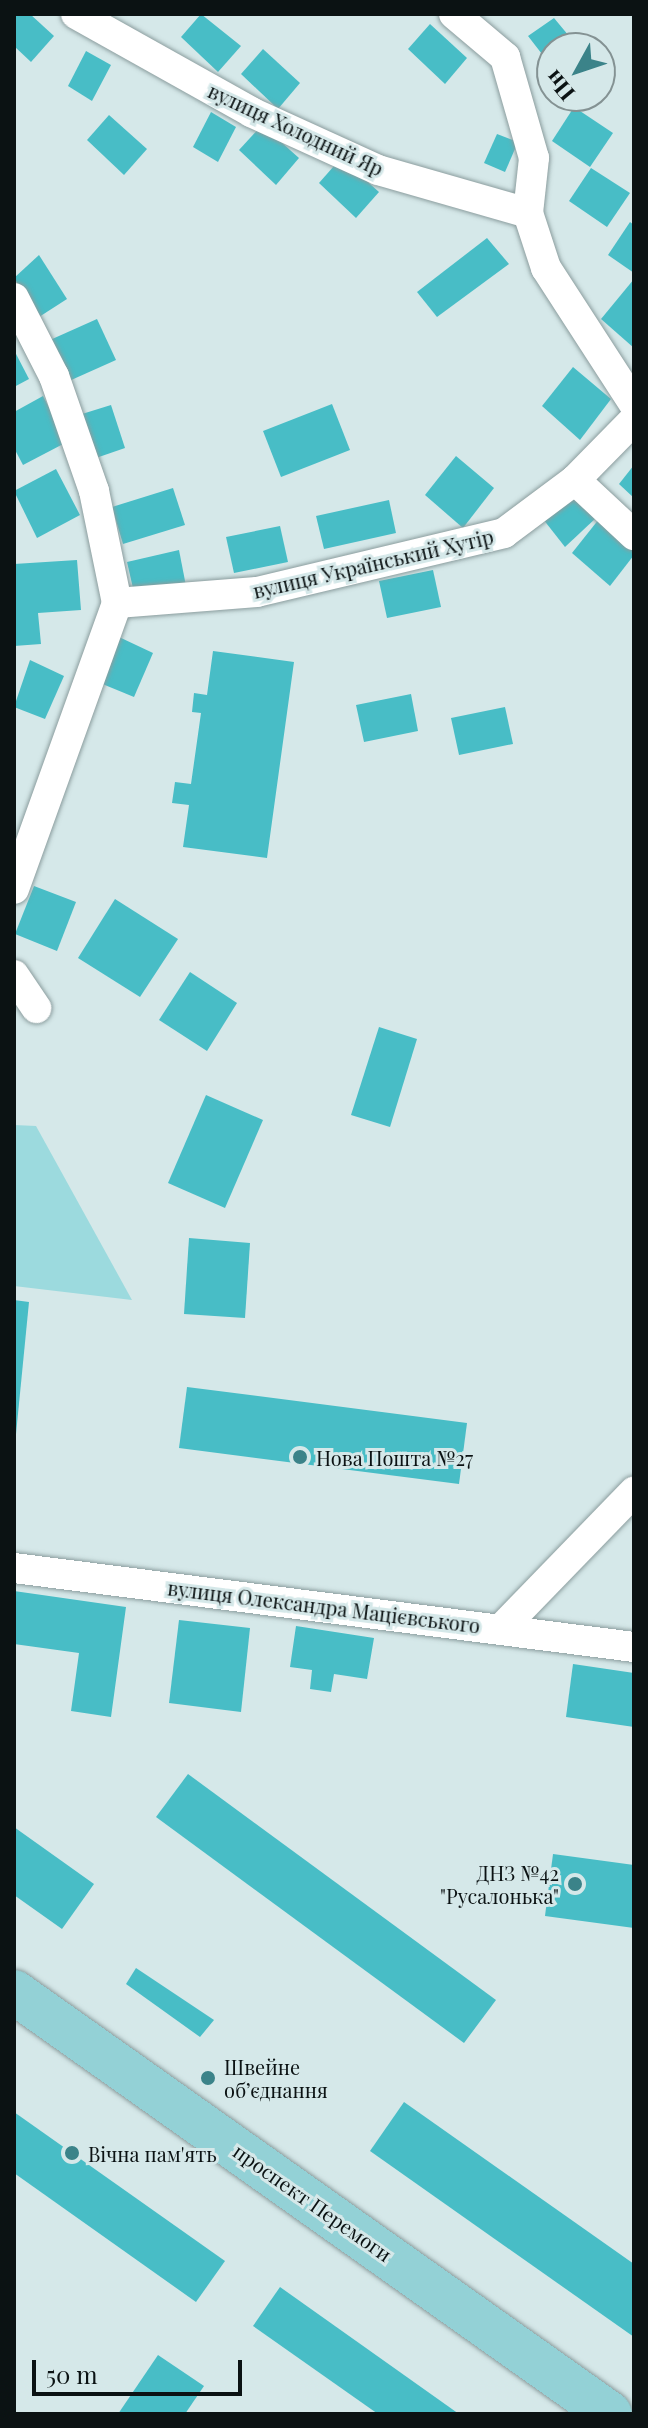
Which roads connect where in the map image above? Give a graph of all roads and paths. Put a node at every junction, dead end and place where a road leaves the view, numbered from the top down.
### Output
1 (76, 14) edge
2 (454, 14) edge
3 (528, 213) junction
4 (14, 298) edge
5 (634, 404) edge
6 (634, 420) edge
7 (575, 480) junction
8 (634, 535) edge
9 (117, 603) junction
10 (14, 889) edge
11 (14, 975) edge
12 (36, 1008) dead end
13 (634, 1492) edge
14 (14, 1568) edge
15 (502, 1628) junction
16 (634, 1647) edge
17 (14, 1992) edge
18 (610, 2414) edge

1 - 3 street, вулиця Холодний Яр
2 - 3 street
3 - 5 street
4 - 9 street
6 - 7 street, вулиця Український Хутір
7 - 8 street
7 - 9 street, вулиця Український Хутір
9 - 10 street
11 - 12 street
13 - 15 street
14 - 15 street, вулиця Олександра Мацієвського
15 - 16 street, вулиця Олександра Мацієвського
17 - 18 main road, проспект Перемоги

